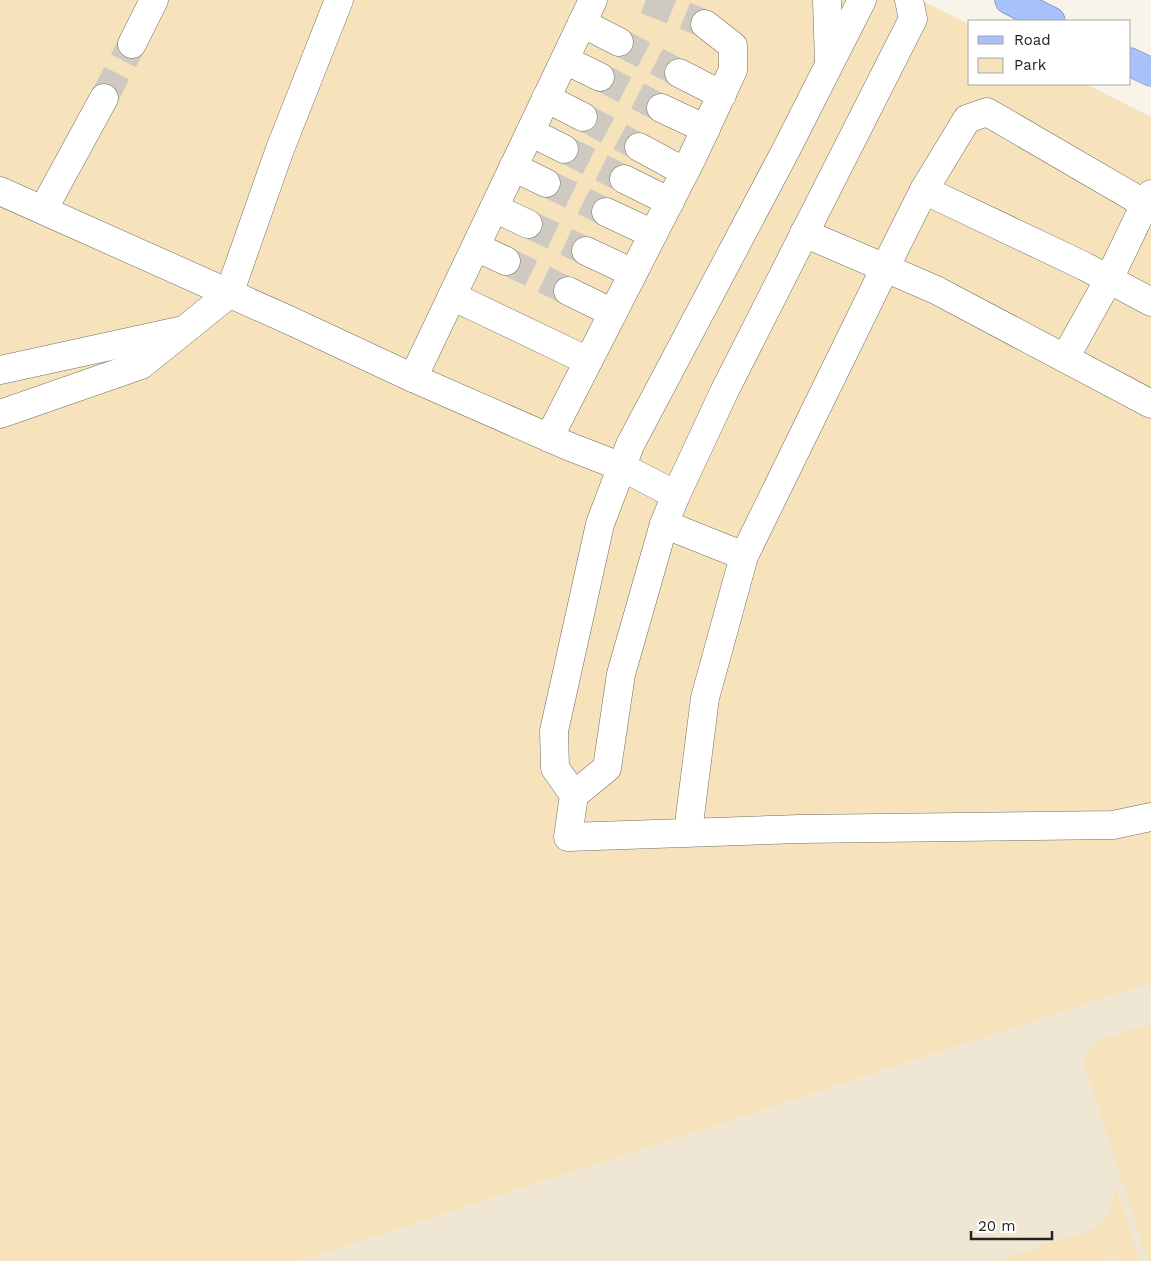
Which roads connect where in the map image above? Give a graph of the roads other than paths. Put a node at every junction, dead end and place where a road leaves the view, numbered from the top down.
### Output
1 (154, 0) edge
2 (339, 0) edge
3 (827, 0) edge
4 (862, 0) edge
5 (909, 0) edge
6 (1009, 0) edge
7 (588, 11) edge
8 (1049, 20) edge
9 (705, 24) tunnel mouth
10 (619, 42) tunnel mouth
11 (132, 44) tunnel mouth
12 (565, 60) junction
13 (1131, 62) edge
14 (829, 66) junction
15 (679, 72) tunnel mouth
16 (1151, 72) edge
17 (600, 78) tunnel mouth
18 (722, 95) junction
19 (104, 98) tunnel mouth
20 (546, 98) junction
21 (661, 108) tunnel mouth
22 (583, 117) tunnel mouth
23 (706, 129) junction
24 (530, 132) junction
25 (639, 147) tunnel mouth
26 (564, 150) tunnel mouth
27 (513, 167) junction
28 (685, 172) junction
29 (624, 179) tunnel mouth
30 (546, 183) tunnel mouth
31 (924, 190) junction
32 (0, 191) edge
33 (1148, 199) edge
34 (670, 202) junction
35 (494, 208) junction
36 (43, 210) junction
37 (606, 212) tunnel mouth
38 (528, 224) tunnel mouth
39 (804, 233) junction
40 (653, 234) junction
41 (476, 247) junction
42 (586, 251) tunnel mouth
43 (506, 261) tunnel mouth
44 (885, 268) junction
45 (633, 273) junction
46 (1110, 279) junction
47 (568, 291) tunnel mouth
48 (229, 294) junction
49 (452, 296) junction
50 (1151, 302) edge
51 (613, 313) junction
52 (185, 329) junction
53 (1065, 358) junction
54 (588, 361) junction
55 (0, 370) edge
56 (413, 378) junction
57 (1151, 404) edge
58 (0, 414) edge
59 (549, 438) junction
60 (622, 467) junction
61 (676, 495) junction
62 (664, 524) junction
63 (744, 556) junction
64 (574, 796) junction
65 (1151, 817) edge
66 (688, 832) junction

1 - 11 lane
2 - 48 lane
3 - 14 lane
4 - 14 lane
5 - 39 lane
6 - 8 main road
7 - 10 lane
7 - 12 lane
9 - 18 lane
12 - 17 lane
12 - 20 lane
13 - 16 main road
14 - 60 lane
15 - 18 lane
18 - 23 lane
19 - 36 lane
20 - 22 lane
20 - 24 lane
21 - 23 lane
23 - 28 lane
24 - 26 lane
24 - 27 lane
25 - 28 lane
27 - 30 lane
27 - 35 lane
28 - 34 lane
29 - 34 lane
31 - 33 lane
31 - 44 lane
31 - 46 lane
32 - 36 lane
33 - 46 lane
34 - 40 lane
35 - 38 lane
35 - 41 lane
36 - 48 lane
37 - 40 lane
39 - 44 lane
39 - 61 lane
40 - 45 lane
41 - 43 lane
41 - 49 lane
42 - 45 lane
44 - 53 lane
44 - 63 lane
45 - 51 lane
46 - 50 lane
46 - 53 lane
47 - 51 lane
48 - 52 lane
48 - 56 lane
49 - 54 lane
49 - 56 lane
51 - 54 lane
52 - 55 lane
52 - 58 lane
53 - 57 lane
54 - 59 lane
56 - 59 lane
59 - 60 lane
60 - 61 lane
60 - 64 lane
61 - 62 lane
62 - 63 lane
62 - 64 lane
63 - 66 lane
64 - 66 lane
65 - 66 lane

